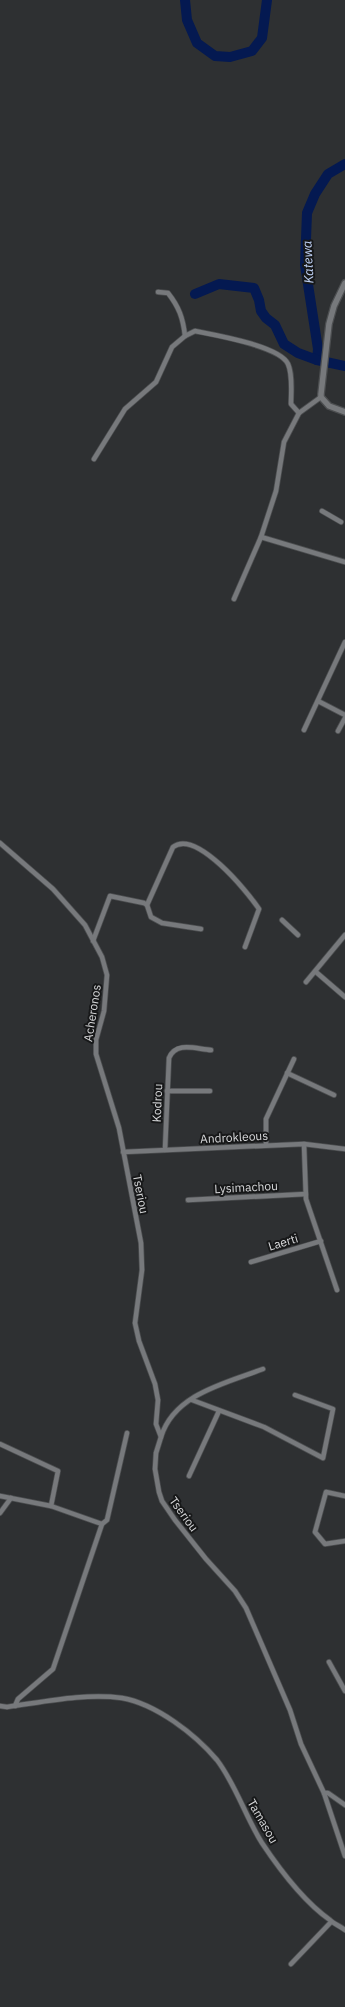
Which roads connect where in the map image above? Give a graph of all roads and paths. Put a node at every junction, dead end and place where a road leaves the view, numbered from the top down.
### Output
1 (345, 283) edge
2 (158, 292) dead end
3 (185, 336) junction
4 (321, 397) junction
5 (345, 412) edge
6 (299, 413) junction
7 (94, 460) dead end
8 (322, 511) dead end
9 (341, 522) dead end
10 (261, 537) junction
11 (345, 562) edge
12 (234, 599) dead end
13 (345, 642) edge
14 (318, 701) junction
15 (345, 716) edge
16 (304, 730) dead end
17 (338, 731) dead end
18 (0, 842) edge
19 (147, 905) junction
20 (282, 920) dead end
21 (201, 929) dead end
22 (298, 935) dead end
23 (345, 935) edge
24 (93, 941) junction
25 (245, 947) dead end
26 (316, 972) junction
27 (306, 982) dead end
28 (345, 997) edge
29 (211, 1050) dead end
30 (294, 1059) dead end
31 (288, 1073) junction
32 (167, 1091) junction
33 (210, 1091) dead end
34 (334, 1095) dead end
35 (304, 1144) junction
36 (266, 1146) junction
37 (345, 1149) edge
38 (165, 1150) junction
39 (123, 1152) junction
40 (306, 1194) junction
41 (188, 1200) dead end
42 (321, 1242) junction
43 (251, 1262) dead end
44 (337, 1290) dead end
45 (263, 1369) dead end
46 (295, 1395) dead end
47 (192, 1400) junction
48 (219, 1411) junction
49 (127, 1433) dead end
50 (161, 1437) junction
51 (0, 1444) edge
52 (189, 1476) dead end
53 (0, 1496) edge
54 (345, 1496) edge
55 (11, 1498) junction
56 (51, 1506) junction
57 (0, 1513) edge
58 (102, 1524) junction
59 (345, 1541) edge
60 (329, 1662) dead end
61 (345, 1691) edge
62 (0, 1706) edge
63 (15, 1706) junction
64 (324, 1793) junction
65 (345, 1805) edge
66 (345, 1856) edge
67 (331, 1922) junction
68 (345, 1930) edge
69 (291, 1964) dead end

1 - 4 street
2 - 3 street
3 - 6 street
3 - 7 street
4 - 5 street
4 - 6 street
6 - 10 street
8 - 9 street
10 - 11 street
10 - 12 street
13 - 14 street
14 - 15 street
14 - 16 street
15 - 17 street
18 - 24 street, Acheronos
19 - 21 street
19 - 24 street
19 - 25 street
20 - 22 street
23 - 26 street
24 - 39 street, Acheronos
26 - 27 street
26 - 28 street
29 - 32 street, Kodrou
30 - 31 street
31 - 34 street
31 - 36 street
32 - 33 street
32 - 38 street, Kodrou
35 - 36 street, Androkleous
35 - 37 street, Androkleous
35 - 40 street
36 - 38 street, Androkleous
38 - 39 street, Androkleous
39 - 50 street, Tseriou
40 - 41 street, Lysimachou
40 - 42 street
42 - 43 street, Laerti
42 - 44 street
45 - 47 street
46 - 48 street
47 - 48 street
47 - 50 street
48 - 52 street
49 - 58 street
50 - 64 street, Tseriou
51 - 56 street
53 - 55 street
54 - 59 street
55 - 56 street
55 - 57 street
56 - 58 street
58 - 63 street
60 - 61 street
62 - 63 street, Tamasou
63 - 67 street, Tamasou
64 - 65 street
64 - 66 street, Tseriou
67 - 68 street, Tamasou
67 - 69 street

